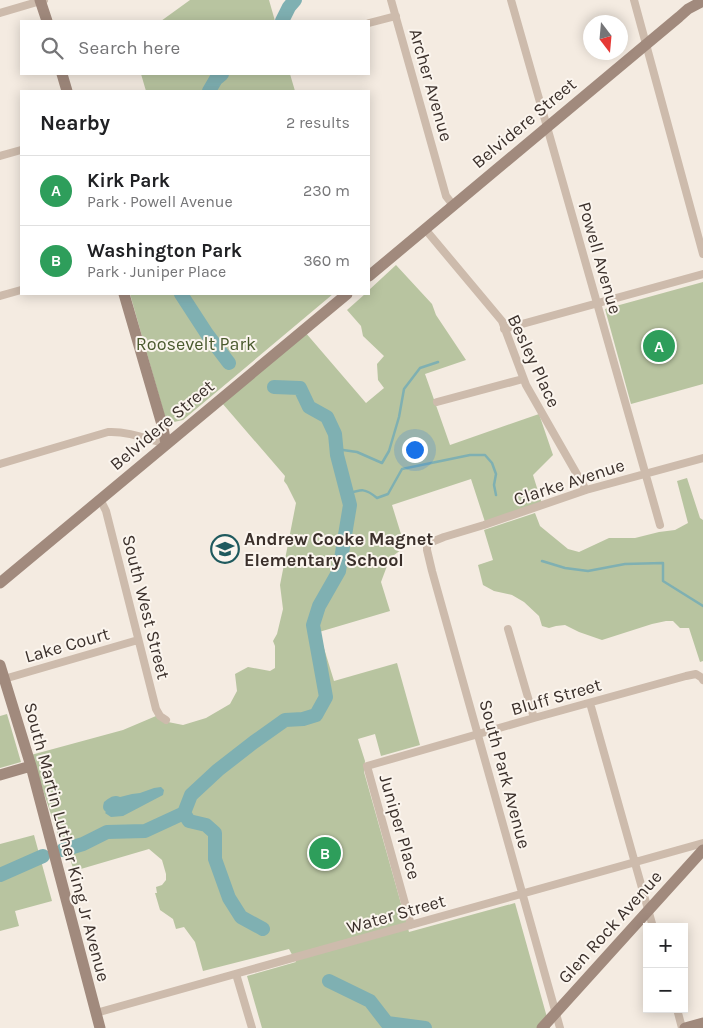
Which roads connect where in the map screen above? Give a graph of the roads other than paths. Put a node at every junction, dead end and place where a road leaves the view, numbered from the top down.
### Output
1 (42, 0) edge
2 (392, 0) edge
3 (511, 0) edge
4 (634, 0) edge
5 (703, 1) edge
6 (0, 13) edge
7 (396, 16) junction
8 (46, 20) edge
9 (370, 23) edge
10 (646, 44) junction
11 (62, 75) edge
12 (67, 90) edge
13 (547, 126) junction
14 (20, 150) edge
15 (0, 156) edge
16 (453, 205) junction
17 (425, 229) junction
18 (703, 254) edge
19 (703, 274) edge
20 (370, 275) edge
21 (20, 290) edge
22 (124, 295) edge
23 (346, 295) edge
24 (0, 296) edge
25 (597, 303) junction
26 (504, 328) junction
27 (524, 378) junction
28 (437, 402) dead end
29 (166, 444) junction
30 (703, 458) edge
31 (0, 464) edge
32 (646, 474) junction
33 (586, 490) junction
34 (100, 499) junction
35 (660, 525) dead end
36 (444, 537) joint
37 (0, 583) edge
38 (508, 629) dead end
39 (138, 640) junction
40 (0, 665) edge
41 (4, 679) junction
42 (703, 680) edge
43 (590, 703) junction
44 (534, 718) junction
45 (166, 720) dead end
46 (478, 735) junction
47 (31, 766) junction
48 (367, 766) joint
49 (0, 775) edge
50 (703, 844) edge
51 (703, 850) edge
52 (635, 862) junction
53 (522, 894) junction
54 (648, 910) junction
55 (652, 923) edge
56 (411, 925) junction
57 (236, 974) junction
58 (556, 1012) junction
59 (96, 1013) junction
60 (678, 1013) edge
61 (703, 1023) edge
62 (100, 1028) edge
63 (252, 1028) edge
64 (542, 1028) edge
65 (560, 1028) edge
66 (683, 1028) edge

1 - 6 street
1 - 8 main road
2 - 7 street, Archer Avenue
3 - 13 street, Powell Avenue
4 - 10 street
5 - 10 main road, Belvidere Street
7 - 9 street
7 - 16 street, Archer Avenue
10 - 13 main road, Belvidere Street
10 - 18 street
11 - 12 main road
13 - 16 main road, Belvidere Street
13 - 25 street, Powell Avenue
14 - 15 street
16 - 17 main road, Belvidere Street
17 - 20 main road, Belvidere Street
17 - 26 street, Besley Place
19 - 25 street
21 - 24 street
22 - 29 main road
23 - 29 main road, Belvidere Street
25 - 26 street
25 - 32 street, Powell Avenue
26 - 27 street, Besley Place
27 - 28 street
27 - 33 street, Besley Place
29 - 31 street
29 - 34 main road, Belvidere Street
30 - 32 street, Clarke Avenue
32 - 33 street, Clarke Avenue
32 - 35 street, Powell Avenue
33 - 36 street, Clarke Avenue
34 - 37 main road, Belvidere Street
34 - 39 street, South West Street
36 - 46 street, South Park Avenue
38 - 44 street
39 - 41 street, Lake Court
39 - 45 street, South West Street
40 - 41 main road, South Martin Luther King Jr Avenue
41 - 47 main road, South Martin Luther King Jr Avenue
42 - 43 street, Bluff Street
43 - 44 street, Bluff Street
43 - 52 street
44 - 46 street, Bluff Street
46 - 48 street, Bluff Street
46 - 53 street, South Park Avenue
47 - 49 main road
47 - 59 main road, South Martin Luther King Jr Avenue
48 - 56 street, Juniper Place
50 - 52 street, Water Street
51 - 54 main road, Glen Rock Avenue
52 - 53 street, Water Street
52 - 54 street
53 - 56 street, Water Street
53 - 58 street, South Park Avenue
54 - 55 street
54 - 58 main road, Glen Rock Avenue
56 - 57 street, Water Street
57 - 59 street, Water Street
57 - 63 street
58 - 64 main road, Glen Rock Avenue
58 - 65 street, South Park Avenue
59 - 62 main road, South Martin Luther King Jr Avenue
60 - 66 street
61 - 66 main road

